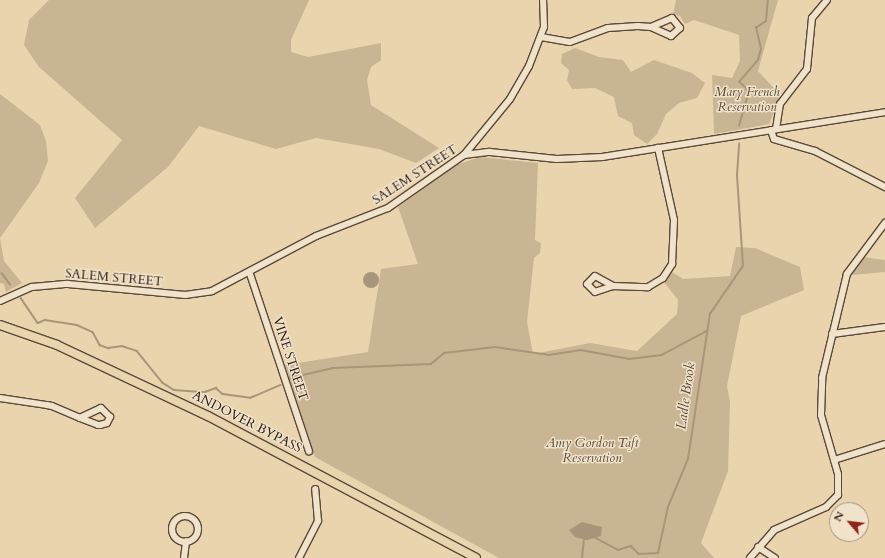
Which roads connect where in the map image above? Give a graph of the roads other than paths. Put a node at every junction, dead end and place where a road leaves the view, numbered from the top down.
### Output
1 (543, 0) edge
2 (827, 0) edge
3 (651, 27) dead end
4 (541, 37) junction
5 (885, 112) edge
6 (774, 129) junction
7 (658, 148) junction
8 (464, 155) junction
9 (885, 187) edge
10 (885, 223) edge
11 (250, 274) junction
12 (613, 286) dead end
13 (0, 301) edge
14 (0, 325) edge
15 (885, 327) edge
16 (832, 334) junction
17 (0, 398) edge
18 (80, 418) dead end
19 (885, 444) edge
20 (309, 451) dead end
21 (834, 460) junction
22 (315, 489) dead end
23 (186, 541) junction
24 (758, 547) junction
25 (184, 558) edge
26 (299, 558) edge
27 (476, 558) edge
28 (750, 558) edge
29 (775, 558) edge

1 - 4 street
2 - 6 street
3 - 4 street
4 - 8 street
5 - 6 street, SALEM STREET
6 - 7 street, SALEM STREET
6 - 9 street
7 - 8 street, SALEM STREET
7 - 12 street
8 - 11 street, SALEM STREET
10 - 16 street
11 - 13 street, SALEM STREET
11 - 20 street, VINE STREET
14 - 27 main road, ANDOVER BYPASS
15 - 16 street
16 - 21 street
17 - 18 street
19 - 21 street
21 - 24 street
22 - 26 street
23 - 23 street
23 - 25 street
24 - 28 street
24 - 29 street

